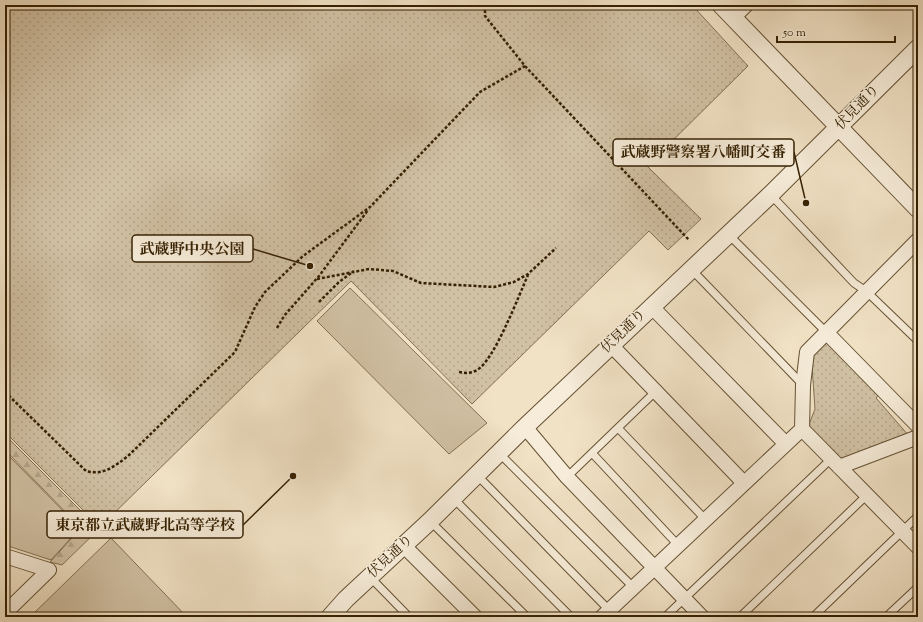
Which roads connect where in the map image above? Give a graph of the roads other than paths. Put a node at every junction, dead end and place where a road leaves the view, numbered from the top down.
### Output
1 (721, 5) edge
2 (746, 5) edge
3 (733, 18) junction
4 (918, 48) edge
5 (839, 128) junction
6 (770, 195) junction
7 (918, 209) edge
8 (728, 234) junction
9 (918, 240) edge
10 (691, 269) junction
11 (866, 291) junction
12 (651, 306) junction
13 (826, 332) junction
14 (918, 341) edge
15 (611, 345) junction
16 (803, 385) junction
17 (655, 392) junction
18 (525, 426) junction
19 (918, 426) edge
20 (618, 428) junction
21 (802, 429) junction
22 (918, 437) edge
23 (786, 444) junction
24 (498, 452) junction
25 (592, 453) junction
26 (835, 463) junction
27 (476, 474) junction
28 (568, 477) junction
29 (744, 483) junction
30 (866, 496) junction
31 (453, 498) junction
32 (918, 516) edge
33 (706, 520) junction
34 (430, 521) junction
35 (902, 531) junction
36 (678, 545) junction
37 (404, 546) junction
38 (918, 547) edge
39 (5, 556) edge
40 (655, 567) junction
41 (370, 577) junction
42 (633, 587) junction
43 (918, 587) edge
44 (685, 599) junction
45 (6, 610) edge
46 (606, 614) edge
47 (332, 616) edge
48 (409, 617) edge
49 (475, 617) edge
50 (527, 617) edge
51 (571, 617) edge
52 (666, 617) edge
53 (702, 617) edge
54 (740, 617) edge
55 (813, 617) edge
56 (886, 617) edge

1 - 3 street
2 - 3 street
3 - 5 street
4 - 5 street, 伏見通り
5 - 6 street, 伏見通り
5 - 7 street
6 - 8 street, 伏見通り
6 - 11 lane
8 - 10 street, 伏見通り
8 - 13 lane
9 - 11 street
10 - 12 street, 伏見通り
10 - 16 lane
11 - 13 street
11 - 14 lane
12 - 15 street, 伏見通り
12 - 23 street
13 - 16 street
13 - 19 street
15 - 17 street
15 - 18 street, 伏見通り
16 - 21 street
17 - 20 lane
17 - 29 street
18 - 24 street, 伏見通り
18 - 28 street
20 - 25 lane
20 - 33 lane
21 - 23 street
21 - 26 street
22 - 26 street
23 - 29 street
24 - 27 street, 伏見通り
24 - 42 lane
25 - 28 lane
25 - 36 lane
26 - 30 street
26 - 44 lane
27 - 31 street, 伏見通り
27 - 46 lane
28 - 40 street
29 - 33 street
30 - 35 street
30 - 54 lane
31 - 34 street, 伏見通り
31 - 51 lane
32 - 35 lane
33 - 36 street
34 - 37 street, 伏見通り
34 - 50 lane
35 - 38 street
35 - 55 lane
36 - 40 street
37 - 41 street, 伏見通り
37 - 49 street
39 - 45 street
40 - 42 street
40 - 44 street
41 - 47 street, 伏見通り
41 - 48 lane
42 - 46 street
43 - 56 lane
44 - 52 lane
44 - 53 street

